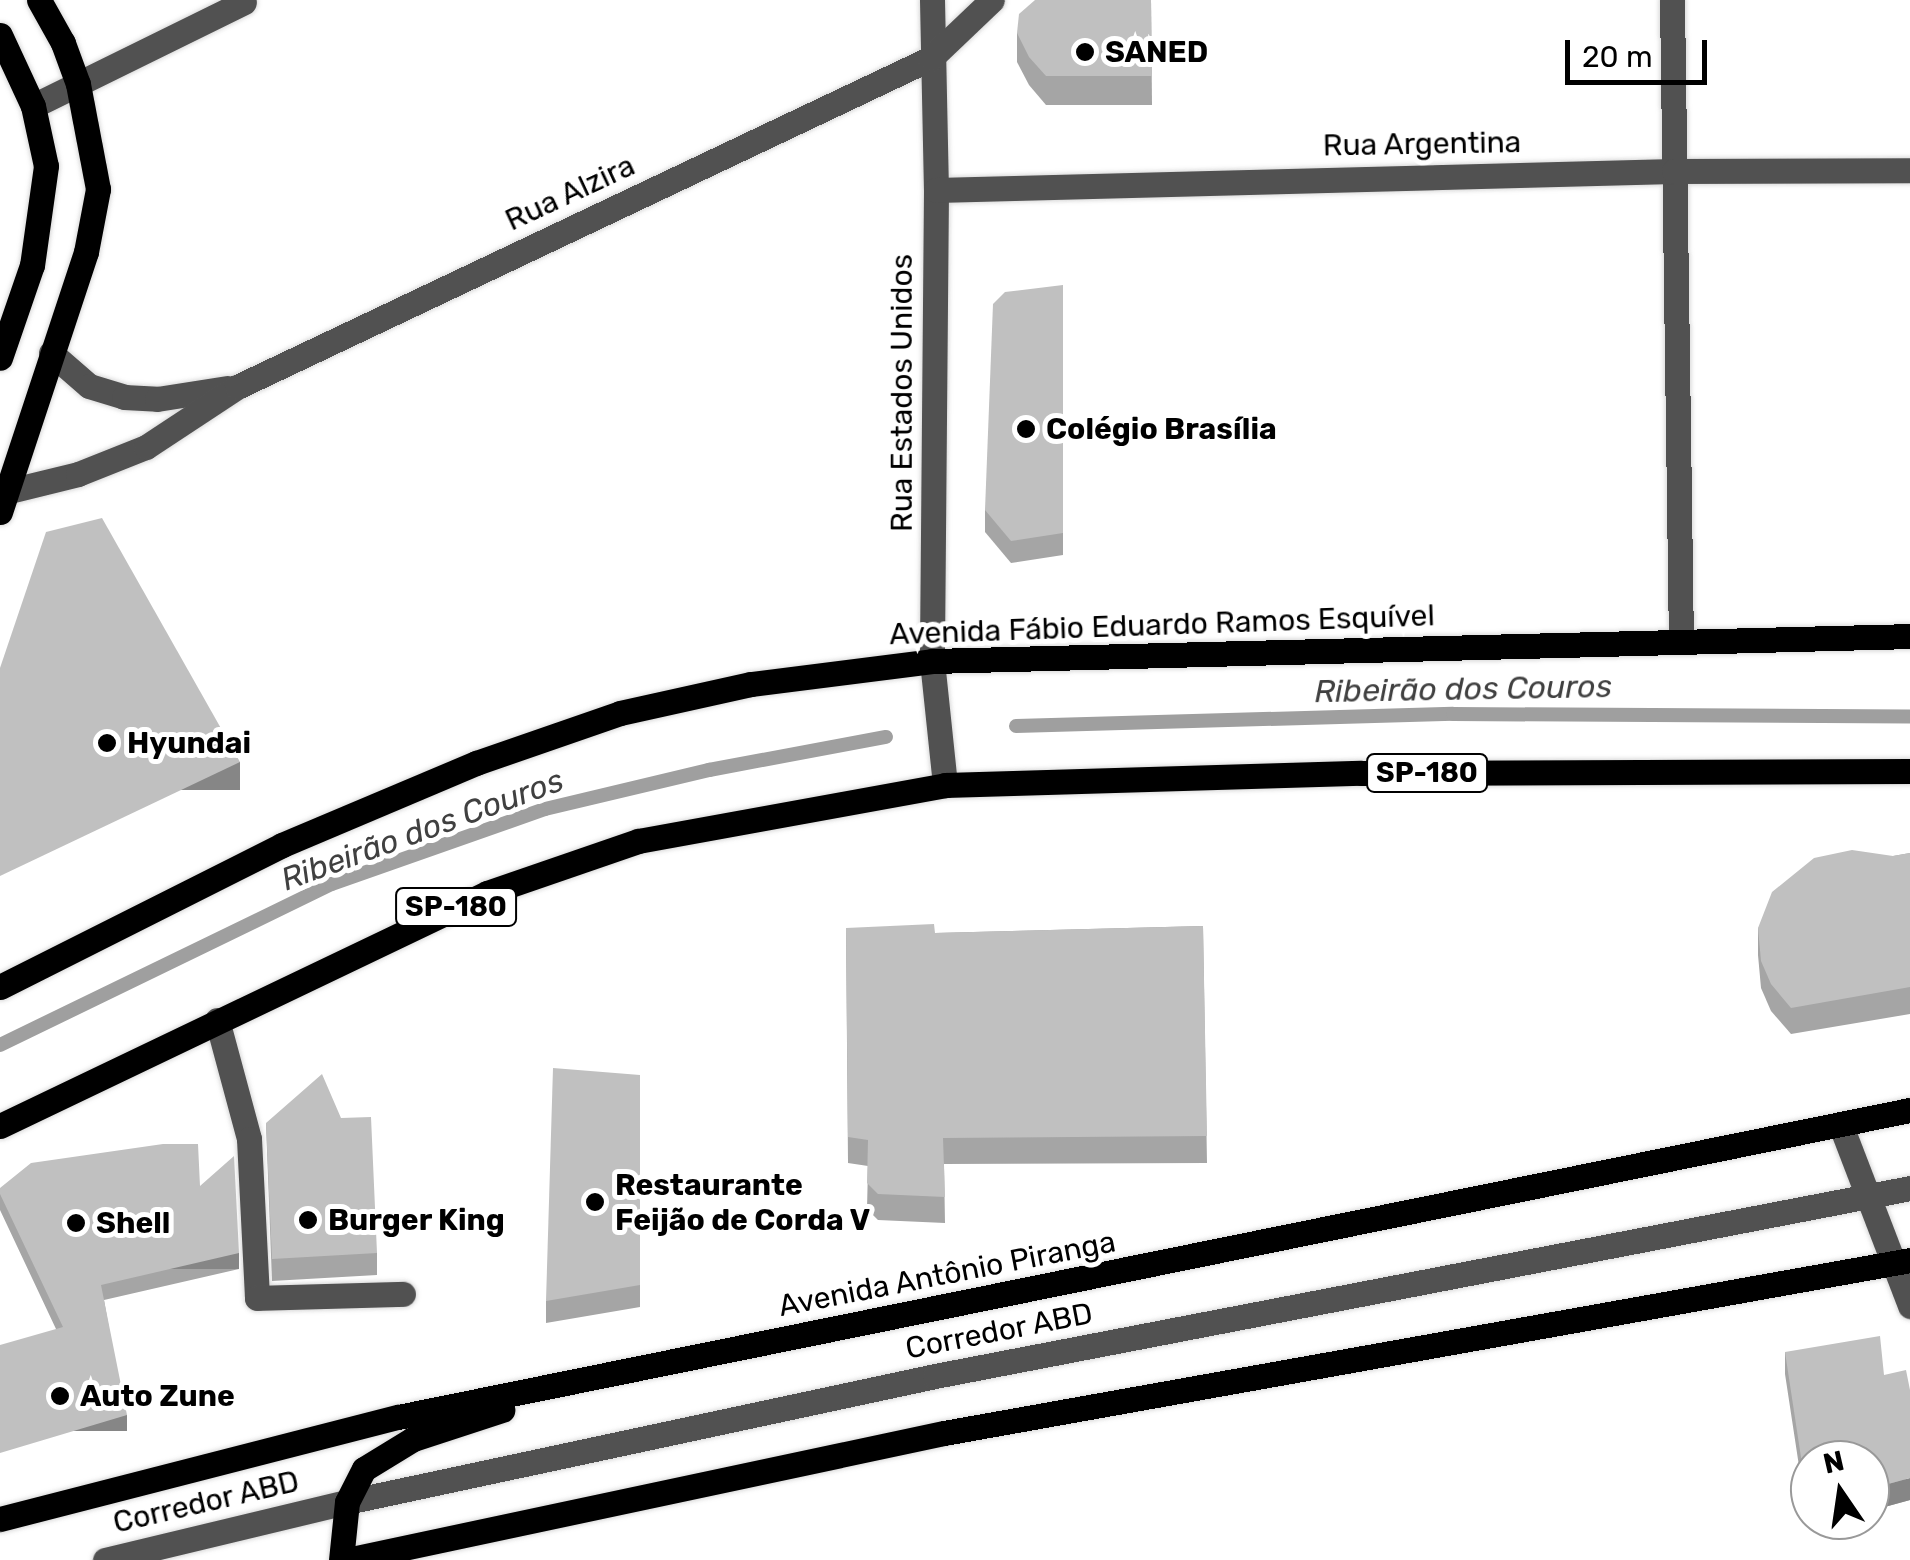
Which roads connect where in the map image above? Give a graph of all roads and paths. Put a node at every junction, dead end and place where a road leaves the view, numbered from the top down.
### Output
1 (38, 0) edge
2 (932, 0) edge
3 (992, 0) edge
4 (1672, 0) edge
5 (244, 2) edge
6 (0, 35) edge
7 (931, 58) junction
8 (78, 84) junction
9 (33, 106) junction
10 (1674, 170) junction
11 (1910, 170) edge
12 (936, 190) junction
13 (51, 353) junction
14 (0, 358) edge
15 (237, 386) junction
16 (3, 496) edge
17 (1910, 636) edge
18 (1682, 642) junction
19 (932, 661) junction
20 (1910, 771) edge
21 (945, 785) junction
22 (0, 987) edge
23 (217, 1020) junction
24 (1910, 1110) edge
25 (0, 1126) edge
26 (1840, 1126) junction
27 (1910, 1188) edge
28 (1870, 1197) junction
29 (1902, 1261) edge
30 (404, 1294) dead end
31 (1910, 1306) edge
32 (586, 1379) junction
33 (347, 1502) junction
34 (0, 1519) edge
35 (105, 1560) edge
36 (344, 1560) edge

1 - 8 main road
2 - 7 street, Rua Estados Unidos
3 - 7 street, Rua Alzira
4 - 10 street
5 - 8 street
6 - 9 main road
7 - 12 street, Rua Estados Unidos
7 - 15 street, Rua Alzira
8 - 9 street
8 - 13 main road
9 - 14 main road
10 - 11 street, Rua Argentina
10 - 12 street, Rua Argentina
10 - 18 street
12 - 19 street, Rua Estados Unidos
13 - 15 street, Rua Alzira
13 - 16 main road
15 - 16 street, Rua Alzira
17 - 18 main road, Avenida Fábio Eduardo Ramos Esquível
18 - 19 main road, Avenida Fábio Eduardo Ramos Esquível
19 - 21 street, Rua Estados Unidos
19 - 22 main road, Avenida Fábio Eduardo Ramos Esquível
20 - 21 main road, SP-180
21 - 23 main road, SP-180
23 - 25 main road, SP-180
23 - 30 street
24 - 26 main road, Avenida Antônio Piranga
26 - 28 street
26 - 32 main road, Avenida Antônio Piranga
27 - 28 street, Corredor ABD
28 - 29 street
28 - 33 street, Corredor ABD
29 - 31 street
29 - 36 main road
32 - 33 main road
32 - 34 main road, Avenida Antônio Piranga
33 - 35 street, Corredor ABD
33 - 36 main road

